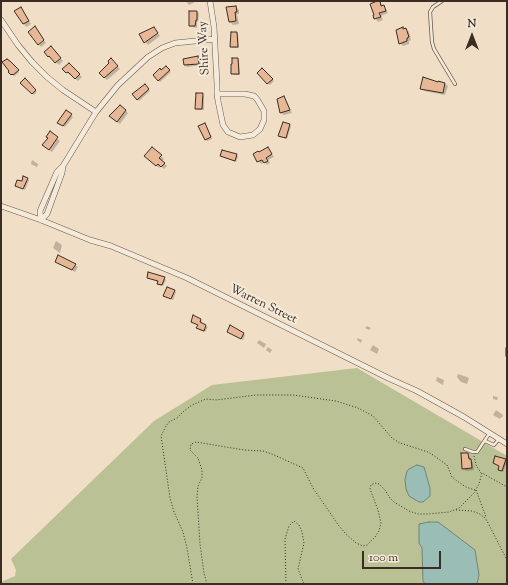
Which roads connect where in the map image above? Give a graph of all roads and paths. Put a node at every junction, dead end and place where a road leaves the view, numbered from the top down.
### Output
1 (210, 1) edge
2 (442, 1) edge
3 (1, 20) edge
4 (214, 39) junction
5 (455, 84) dead end
6 (217, 94) junction
7 (96, 112) junction
8 (1, 206) edge
9 (41, 220) junction
10 (507, 349) edge
11 (507, 356) edge
12 (490, 433) junction
13 (499, 439) junction
14 (485, 441) junction
15 (507, 444) edge
16 (465, 449) dead end
17 (473, 452) junction
18 (482, 474) junction
19 (507, 487) edge
20 (476, 490) junction
21 (455, 510) junction
22 (486, 519) junction
23 (507, 560) edge
24 (193, 584) edge
25 (207, 584) edge
26 (286, 584) edge
27 (303, 584) edge

1 - 4 street, Shire Way
2 - 5 lane
3 - 7 street
4 - 6 street, Shire Way
4 - 7 street
6 - 6 street, Shire Way
7 - 9 street
8 - 9 street, Warren Street
9 - 12 street, Warren Street
10 - 11 lane
12 - 13 street, Warren Street
12 - 14 lane
13 - 14 lane
13 - 15 street, Warren Street
14 - 17 lane
16 - 17 lane
17 - 18 path
18 - 19 path
18 - 20 path
20 - 21 path
20 - 22 path
20 - 24 path
21 - 22 path
21 - 25 path
22 - 23 path
26 - 27 path

